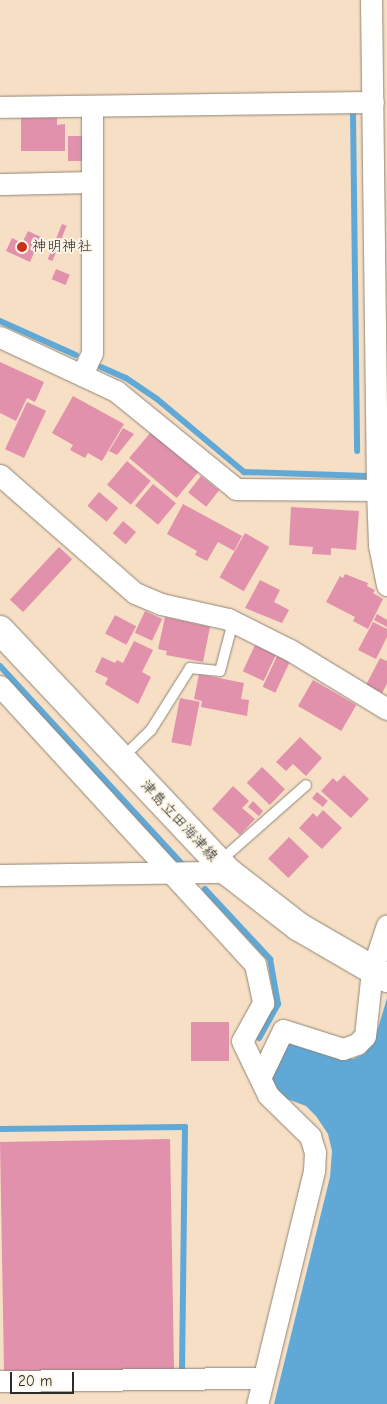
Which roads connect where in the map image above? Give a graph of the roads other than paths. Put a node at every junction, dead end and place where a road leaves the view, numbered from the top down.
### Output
1 (372, 0) edge
2 (373, 102) junction
3 (92, 106) junction
4 (0, 107) edge
5 (92, 182) junction
6 (0, 184) edge
7 (0, 337) edge
8 (82, 375) junction
9 (0, 475) edge
10 (377, 490) junction
11 (387, 585) edge
12 (233, 622) junction
13 (0, 630) edge
14 (0, 686) edge
15 (387, 709) edge
16 (121, 759) junction
17 (306, 785) dead end
18 (223, 868) junction
19 (172, 873) junction
20 (0, 875) edge
21 (387, 925) edge
22 (380, 974) edge
23 (260, 1078) junction
24 (263, 1378) junction
25 (0, 1381) edge
26 (257, 1404) edge

1 - 2 street
2 - 3 street
2 - 10 street
3 - 4 street
3 - 5 street
5 - 6 street
5 - 8 street
7 - 8 street
8 - 10 street
9 - 12 street
10 - 11 street
12 - 15 street
12 - 16 lane
13 - 16 main road, 津島立田海津線
14 - 19 street
16 - 18 main road, 津島立田海津線
17 - 18 lane
18 - 19 street
18 - 22 main road, 津島立田海津線
19 - 20 street
19 - 23 street
21 - 22 street
22 - 23 street
23 - 24 street
24 - 25 street
24 - 26 street

